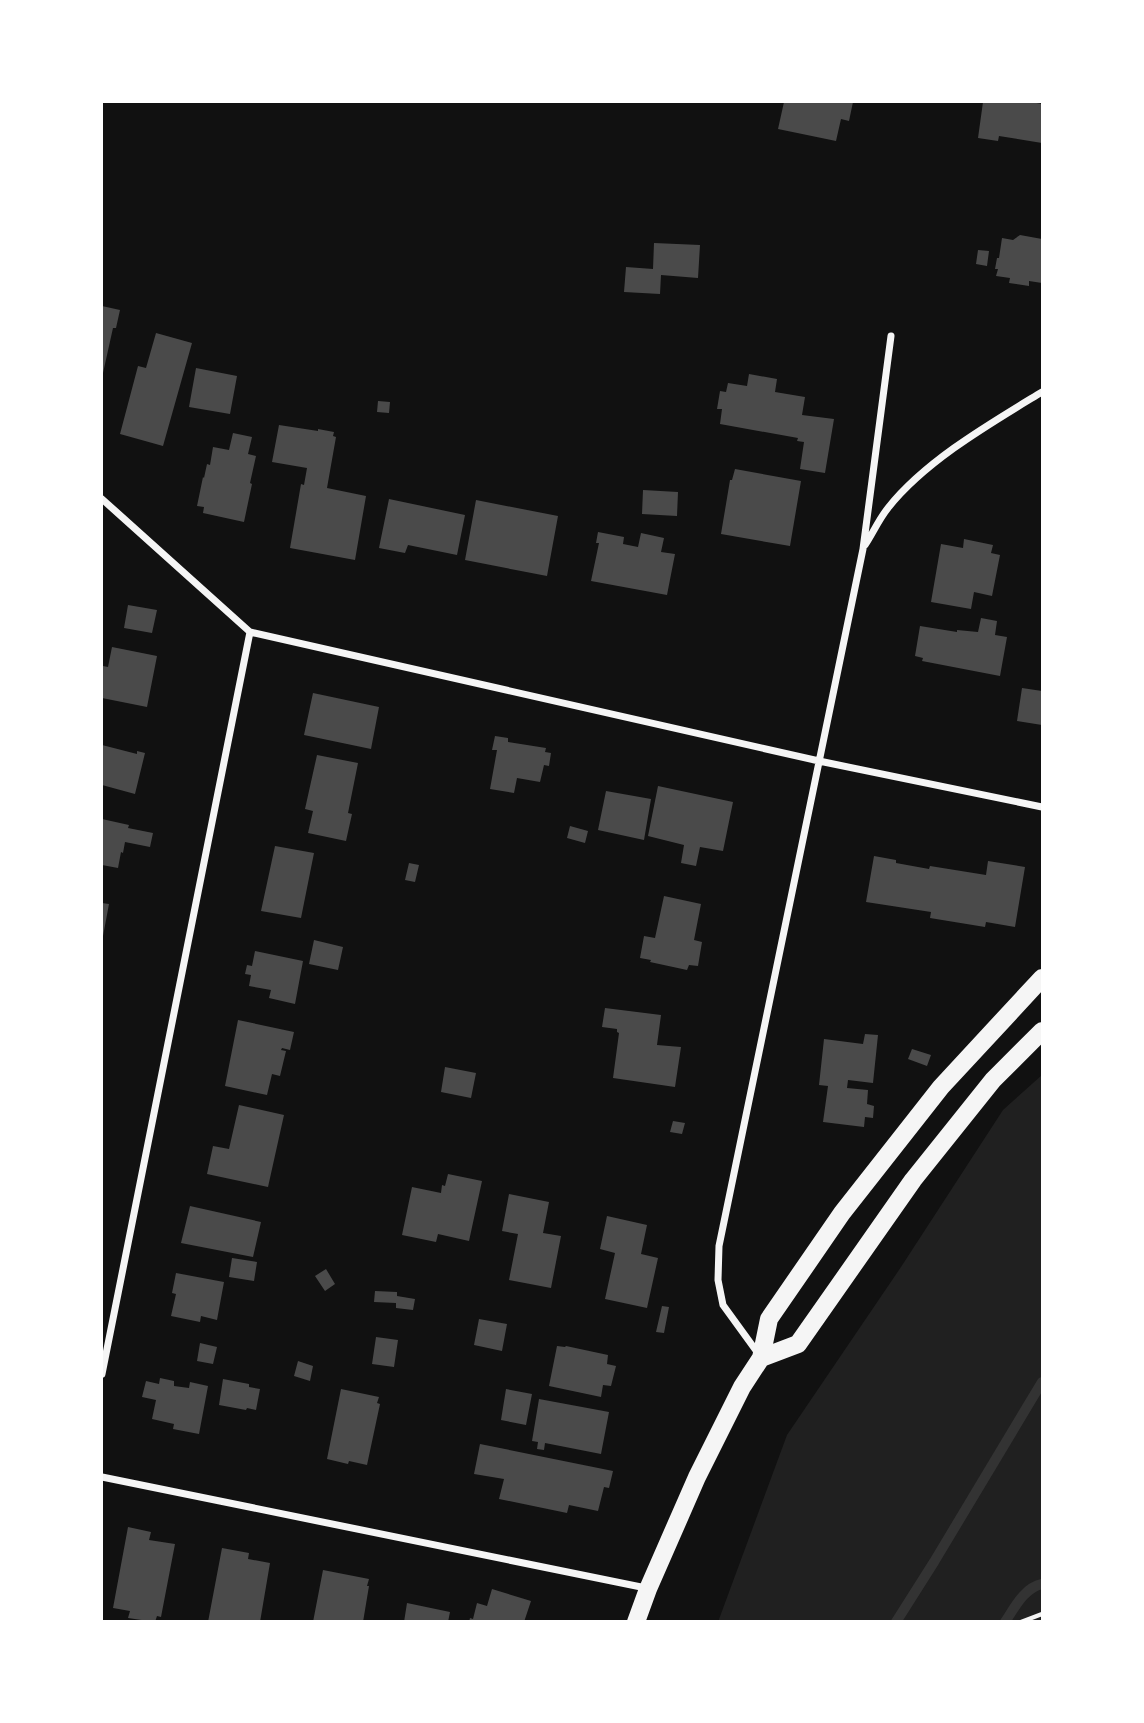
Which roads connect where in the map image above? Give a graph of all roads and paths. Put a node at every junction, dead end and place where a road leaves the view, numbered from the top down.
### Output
1 (891, 335) dead end
2 (1042, 392) edge
3 (102, 499) edge
4 (863, 548) junction
5 (250, 632) junction
6 (819, 761) junction
7 (1042, 807) edge
8 (1042, 978) edge
9 (1042, 1031) edge
10 (761, 1358) junction
11 (102, 1374) edge
12 (102, 1477) edge
13 (648, 1589) junction
14 (1042, 1614) edge
15 (636, 1622) edge
16 (1021, 1622) edge

1 - 4 street
2 - 4 street
3 - 5 street
4 - 6 street
5 - 6 street
5 - 11 street
6 - 7 street
6 - 10 street
8 - 10 main road
9 - 10 main road
10 - 13 main road
12 - 13 street
13 - 15 main road
14 - 16 path

